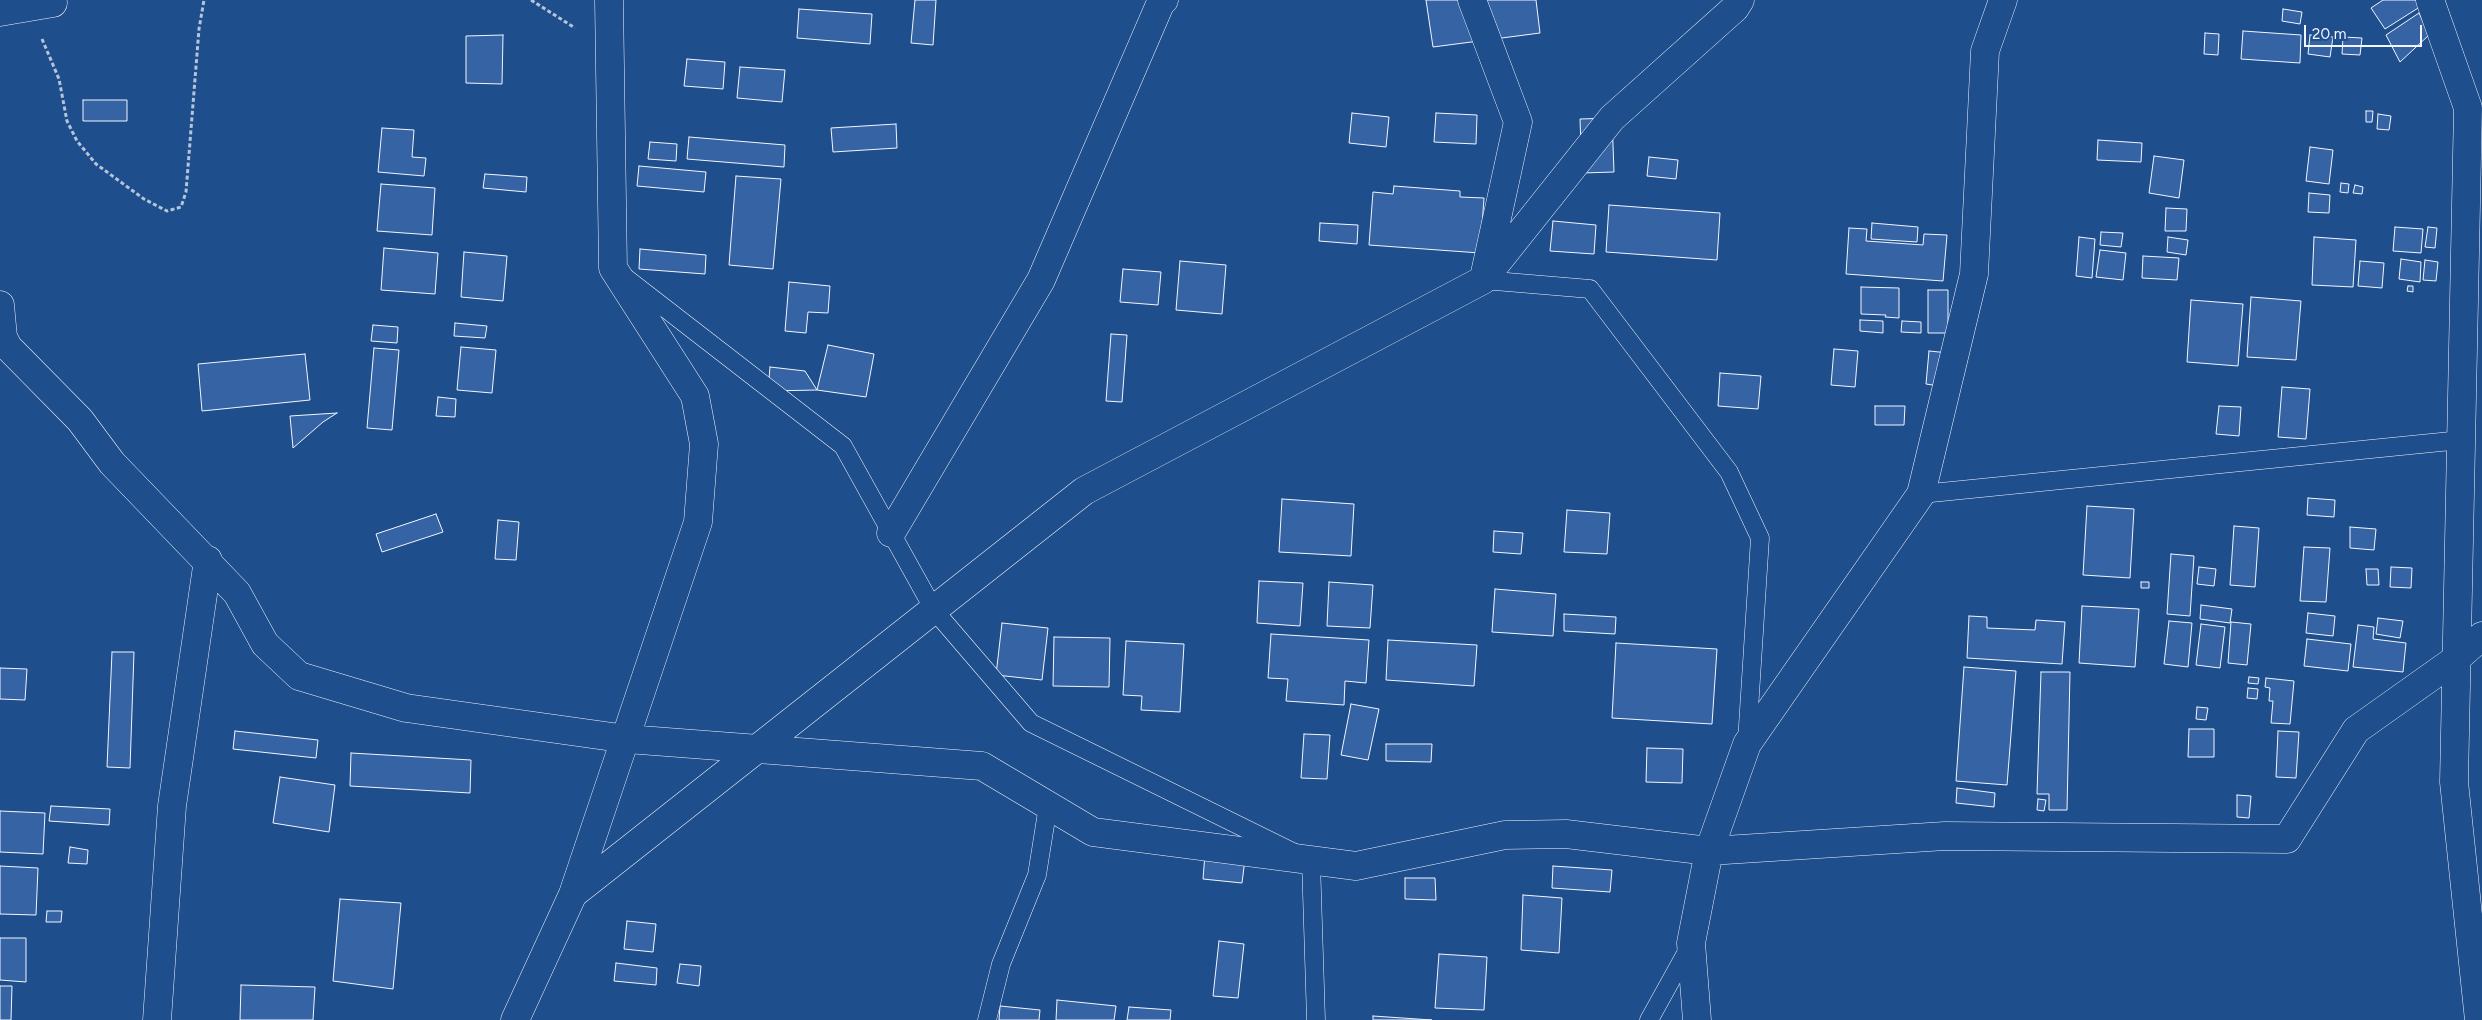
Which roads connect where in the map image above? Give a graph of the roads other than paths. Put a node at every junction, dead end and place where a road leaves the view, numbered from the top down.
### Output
1 (609, 0) edge
2 (1164, 0) edge
3 (1472, 0) edge
4 (1740, 0) edge
5 (2003, 0) edge
6 (2430, 0) edge
7 (613, 268) junction
8 (1483, 280) junction
9 (0, 304) edge
10 (2461, 440) junction
11 (1921, 494) junction
12 (891, 533) junction
13 (208, 560) junction
14 (934, 610) junction
15 (2482, 636) edge
16 (2456, 659) junction
17 (627, 739) junction
18 (1747, 744) junction
19 (755, 750) junction
20 (1048, 806) junction
21 (1709, 851) junction
22 (1311, 861) junction
23 (573, 894) junction
24 (1691, 943) junction
25 (157, 1020) edge
26 (515, 1020) edge
27 (987, 1020) edge
28 (1316, 1020) edge
29 (1649, 1020) edge
30 (1697, 1020) edge
31 (2479, 1020) edge

1 - 7 street
2 - 12 street
3 - 8 street
4 - 8 street
5 - 11 street
6 - 10 street
7 - 12 lane
7 - 17 street
8 - 14 street
8 - 18 lane
9 - 13 street
10 - 11 lane
10 - 16 street
11 - 18 street
12 - 14 lane
13 - 17 street
13 - 25 street
14 - 19 street
14 - 22 lane
15 - 16 street
16 - 21 street
16 - 31 street
17 - 19 street
17 - 23 street
18 - 21 street
19 - 20 street
19 - 23 street
20 - 22 street
20 - 27 lane
21 - 22 street
21 - 24 street
22 - 28 lane
23 - 26 street
24 - 29 lane
24 - 30 street

